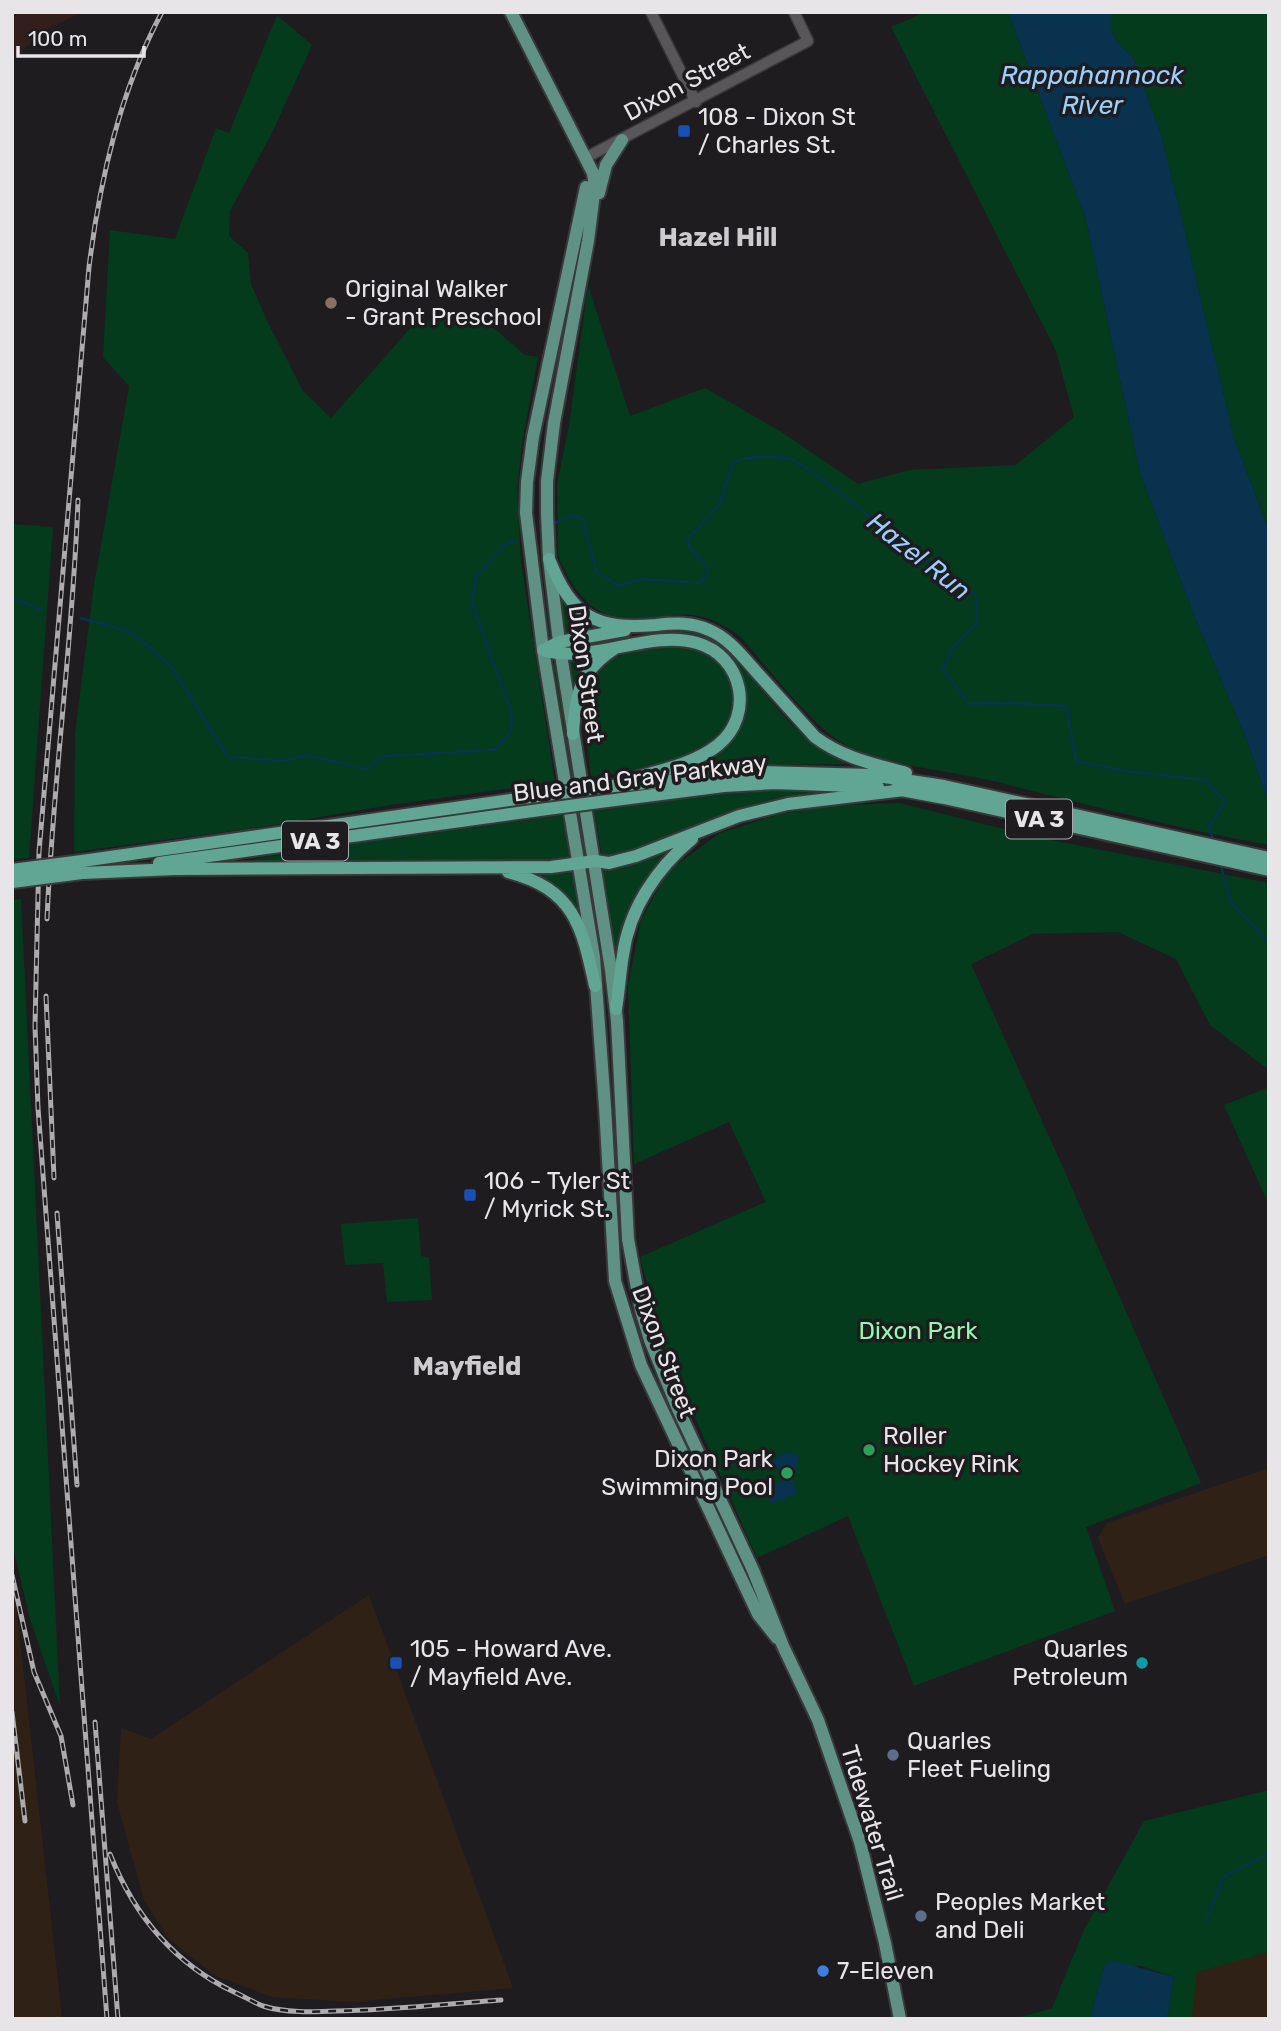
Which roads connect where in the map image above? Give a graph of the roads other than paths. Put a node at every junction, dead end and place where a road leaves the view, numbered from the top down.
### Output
1 (511, 12) edge
2 (651, 12) edge
3 (794, 12) edge
4 (696, 102) junction
5 (622, 140) junction
6 (585, 158) junction
7 (588, 241) junction
8 (549, 559) junction
9 (645, 626) junction
10 (617, 648) junction
11 (560, 649) junction
12 (543, 650) junction
13 (573, 734) junction
14 (604, 787) junction
15 (904, 790) junction
16 (971, 792) junction
17 (703, 831) junction
18 (1172, 842) junction
19 (1269, 858) edge
20 (594, 861) junction
21 (579, 863) junction
22 (82, 867) junction
23 (483, 868) junction
24 (12, 870) edge
25 (1269, 870) edge
26 (12, 883) edge
27 (595, 986) junction
28 (616, 1009) junction
29 (783, 1646) junction
30 (900, 2019) edge

1 - 6 main road
2 - 4 street
3 - 4 street, Dixon Street
4 - 5 street, Dixon Street
5 - 6 street, Dixon Street
5 - 7 main road
6 - 7 main road, Dixon Street
6 - 12 main road, Dixon Street
7 - 8 main road, Dixon Street
8 - 9 highway
8 - 11 main road, Dixon Street
9 - 11 highway
9 - 16 highway
10 - 11 highway
10 - 13 highway
10 - 14 highway
11 - 12 highway
11 - 13 main road, Dixon Street
12 - 21 main road, Dixon Street
13 - 20 main road, Dixon Street
14 - 16 highway, Blue and Gray Parkway / VA 3
14 - 22 highway, Blue and Gray Parkway / VA 3, bridge
15 - 17 highway
15 - 18 highway, Blue and Gray Parkway / VA 3
15 - 22 highway, Blue and Gray Parkway / VA 3, bridge
16 - 18 highway, Blue and Gray Parkway / VA 3
17 - 20 highway
17 - 28 highway
18 - 19 highway, Blue and Gray Parkway / VA 3
18 - 25 highway, Blue and Gray Parkway / VA 3
20 - 21 highway
20 - 28 main road, Dixon Street
21 - 23 highway
21 - 27 main road, Dixon Street
22 - 23 highway
22 - 24 highway, Blue and Gray Parkway / VA 3, bridge
22 - 26 highway, Blue and Gray Parkway / VA 3, bridge
23 - 27 highway
27 - 29 main road, Dixon Street
28 - 29 main road, Dixon Street
29 - 30 main road, Tidewater Trail

